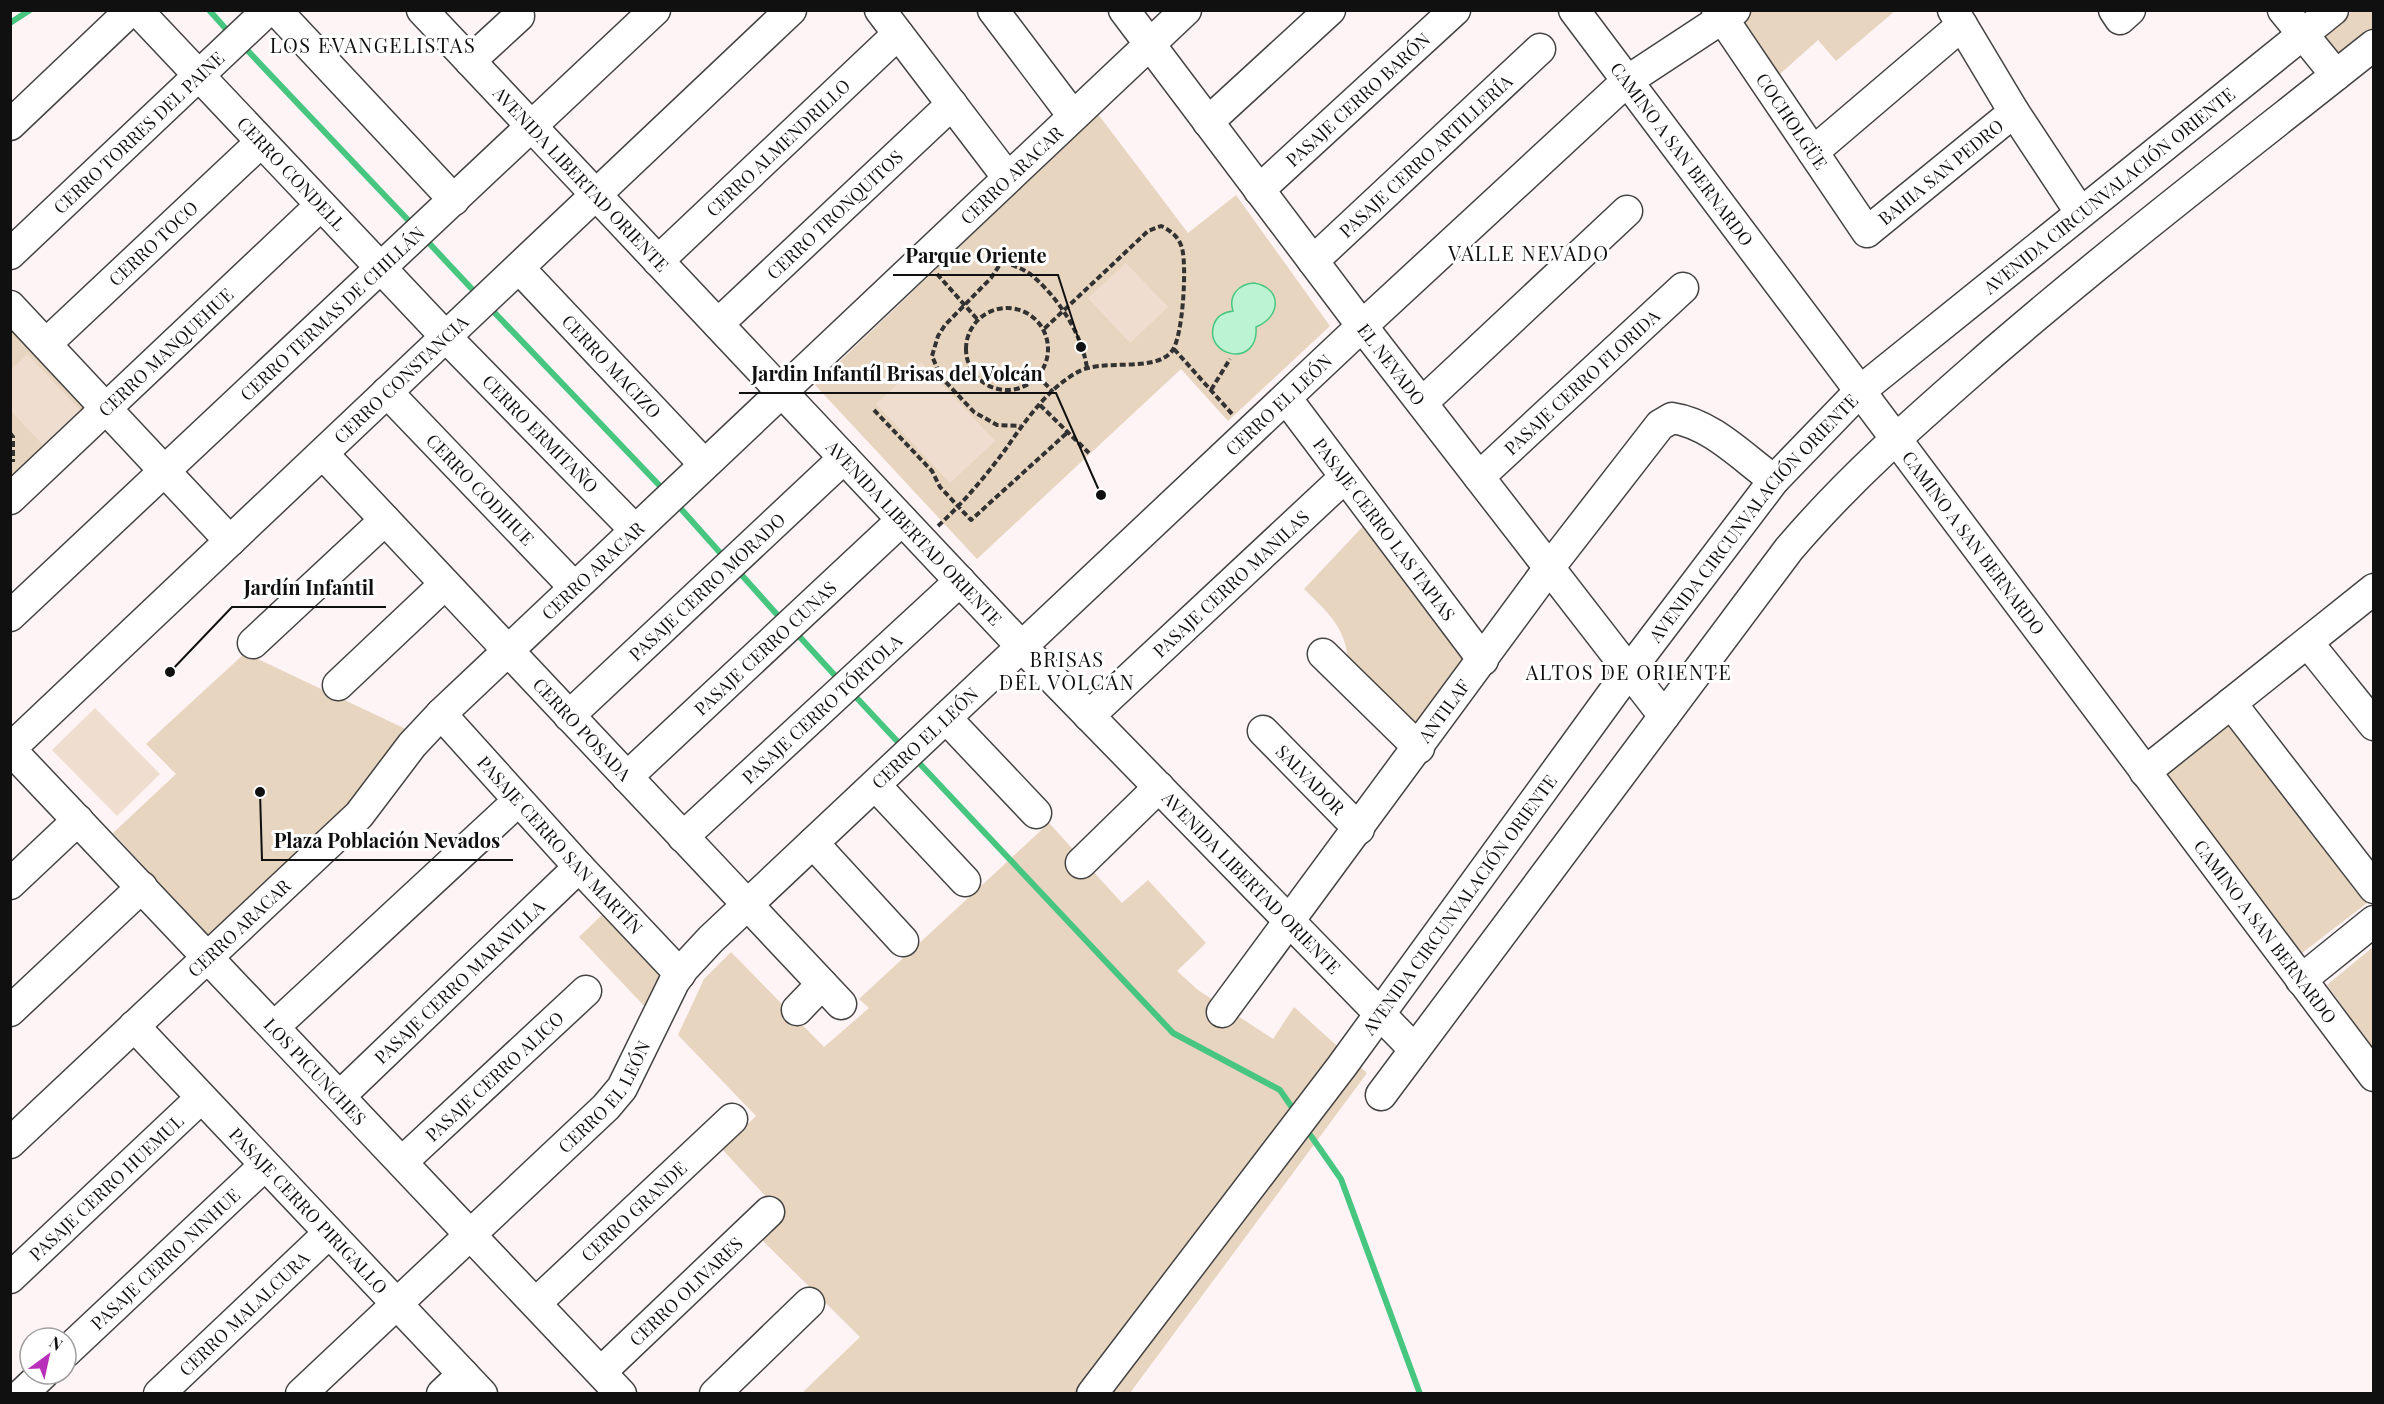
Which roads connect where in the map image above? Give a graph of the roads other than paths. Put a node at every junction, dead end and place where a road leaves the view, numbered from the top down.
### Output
1 (131, 10) edge
2 (137, 10) edge
3 (268, 10) edge
4 (276, 10) edge
5 (422, 10) edge
6 (655, 10) edge
7 (791, 10) edge
8 (880, 10) edge
9 (993, 10) edge
10 (1124, 10) edge
11 (1186, 10) edge
12 (1329, 10) edge
13 (1455, 10) edge
14 (1574, 10) edge
15 (2283, 10) edge
16 (2332, 10) edge
17 (1725, 14) edge
18 (519, 16) dead end
19 (1958, 18) edge
20 (898, 34) junction
21 (2303, 34) junction
22 (1150, 44) junction
23 (2373, 45) edge
24 (1540, 49) dead end
25 (470, 62) junction
26 (2336, 75) junction
27 (199, 76) junction
28 (1627, 81) junction
29 (952, 104) junction
30 (2014, 112) junction
31 (1073, 117) junction
32 (1208, 122) junction
33 (10, 125) edge
34 (532, 127) junction
35 (261, 142) junction
36 (1813, 152) junction
37 (1008, 178) junction
38 (1259, 190) junction
39 (596, 195) junction
40 (454, 200) junction
41 (321, 205) junction
42 (1627, 211) dead end
43 (2079, 212) junction
44 (1867, 231) joint
45 (10, 254) edge
46 (658, 261) junction
47 (1313, 261) junction
48 (519, 268) junction
49 (381, 269) junction
50 (1683, 288) dead end
51 (10, 306) edge
52 (718, 324) junction
53 (1362, 326) junction
54 (446, 337) junction
55 (46, 344) junction
56 (1860, 391) junction
57 (387, 392) junction
58 (782, 392) junction
59 (1286, 398) junction
60 (1422, 403) junction
61 (106, 409) junction
62 (1895, 437) junction
63 (322, 454) junction
64 (844, 458) junction
65 (704, 464) junction
66 (165, 472) junction
67 (1345, 477) junction
68 (1479, 477) junction
69 (1774, 480) junction
70 (10, 499) edge
71 (385, 520) junction
72 (635, 530) junction
73 (912, 530) junction
74 (230, 541) junction
75 (1549, 568) junction
76 (960, 581) junction
77 (445, 584) junction
78 (574, 587) junction
79 (2373, 589) edge
80 (10, 616) edge
81 (253, 643) dead end
82 (2308, 643) junction
83 (1022, 647) junction
84 (507, 650) junction
85 (1323, 654) dead end
86 (1483, 660) junction
87 (1629, 671) junction
88 (338, 685) dead end
89 (2231, 703) junction
90 (441, 714) junction
91 (569, 716) junction
92 (1089, 716) junction
93 (1664, 716) junction
94 (946, 718) junction
95 (2373, 725) edge
96 (1263, 731) dead end
97 (1419, 748) junction
98 (10, 749) edge
99 (2145, 772) junction
100 (627, 777) junction
101 (875, 784) junction
102 (1159, 788) junction
103 (518, 801) junction
104 (1036, 813) dead end
105 (78, 820) junction
106 (1359, 829) junction
107 (683, 837) junction
108 (813, 843) junction
109 (1081, 863) dead end
110 (579, 867) junction
111 (965, 881) dead end
112 (10, 884) edge
113 (142, 888) junction
114 (2373, 888) edge
115 (746, 905) junction
116 (1289, 921) junction
117 (2373, 921) edge
118 (903, 941) dead end
119 (208, 957) junction
120 (680, 974) junction
121 (2301, 980) junction
122 (586, 991) dead end
123 (797, 1010) dead end
124 (10, 1011) edge
125 (1222, 1012) dead end
126 (1380, 1014) junction
127 (134, 1026) junction
128 (274, 1027) junction
129 (1414, 1049) junction
130 (2373, 1076) edge
131 (1381, 1095) dead end
132 (340, 1096) junction
133 (201, 1098) junction
134 (732, 1119) dead end
135 (10, 1143) edge
136 (402, 1162) junction
137 (265, 1165) junction
138 (770, 1212) dead end
139 (329, 1233) junction
140 (470, 1234) junction
141 (10, 1278) edge
142 (536, 1303) junction
143 (397, 1304) junction
144 (809, 1304) dead end
145 (78, 1341) edge
146 (601, 1372) junction
147 (462, 1387) edge
148 (159, 1394) edge
149 (301, 1394) edge
150 (621, 1394) edge
151 (715, 1394) edge
152 (1092, 1394) edge

1 - 33 street
2 - 27 street, CERRO CONDELL
3 - 27 street, CERRO TORRES DEL PAINE
4 - 40 street
5 - 25 street, AVENIDA LIBERTAD ORIENTE
6 - 34 street, CERRO TERMAS DE CHILLÁN
7 - 39 street, CERRO CONSTANCIA
8 - 20 street
9 - 31 street
10 - 22 street, EL NEVADO
11 - 22 street, CERRO ARACAR
12 - 32 street
13 - 38 street, PASAJE CERRO BARÓN
14 - 28 street, CAMINO A SAN BERNARDO
15 - 21 street
16 - 21 street, AVENIDA CIRCUNVALACIÓN ORIENTE
17 - 28 street, CERRO EL LEÓN
17 - 36 street, COCHOLGÜE
18 - 25 street
19 - 30 street
19 - 36 street
20 - 29 street
20 - 46 street, CERRO ALMENDRILLO
21 - 26 street
21 - 43 street, AVENIDA CIRCUNVALACIÓN ORIENTE
22 - 31 street, CERRO ARACAR
22 - 32 street, EL NEVADO
23 - 26 street
24 - 47 street, PASAJE CERRO ARTILLERÍA
25 - 34 street, AVENIDA LIBERTAD ORIENTE
26 - 62 street
27 - 35 street, CERRO CONDELL
27 - 45 street, CERRO TORRES DEL PAINE
28 - 53 street, CERRO EL LEÓN
28 - 56 street, CAMINO A SAN BERNARDO
29 - 37 street
29 - 52 street, CERRO TRONQUITOS
30 - 43 street
30 - 44 street, BAHIA SAN PEDRO
31 - 37 street, CERRO ARACAR
32 - 38 street, EL NEVADO
34 - 39 street, AVENIDA LIBERTAD ORIENTE
34 - 40 street, CERRO TERMAS DE CHILLÁN
35 - 41 street, CERRO CONDELL
35 - 55 street, CERRO TOCO
36 - 44 street, COCHOLGÜE
37 - 58 street, CERRO ARACAR
38 - 47 street, EL NEVADO
39 - 46 street, AVENIDA LIBERTAD ORIENTE
39 - 48 street, CERRO CONSTANCIA
40 - 49 street, CERRO TERMAS DE CHILLÁN
41 - 49 street, CERRO CONDELL
41 - 61 street, CERRO MANQUEHUE
42 - 60 street
43 - 56 street, AVENIDA CIRCUNVALACIÓN ORIENTE
46 - 52 street, AVENIDA LIBERTAD ORIENTE
47 - 53 street, EL NEVADO
48 - 54 street, CERRO CONSTANCIA
48 - 65 street, CERRO MACIZO
49 - 54 street, CERRO CONDELL
49 - 66 street, CERRO TERMAS DE CHILLÁN
50 - 68 street, PASAJE CERRO FLORIDA
51 - 55 street
52 - 58 street, AVENIDA LIBERTAD ORIENTE
53 - 59 street, CERRO EL LEÓN
53 - 60 street, EL NEVADO
54 - 57 street, CERRO CONSTANCIA
54 - 72 street, CERRO ERMITAÑO
55 - 61 street
56 - 62 street, CAMINO A SAN BERNARDO
56 - 69 street, AVENIDA CIRCUNVALACIÓN ORIENTE
57 - 63 street, CERRO CONSTANCIA
57 - 78 street, CERRO CODIHUE
58 - 64 street, AVENIDA LIBERTAD ORIENTE
58 - 65 street, CERRO ARACAR
59 - 67 street, PASAJE CERRO LAS TAPIAS
59 - 83 street, CERRO EL LEÓN
60 - 68 street, EL NEVADO
61 - 66 street
61 - 70 street, CERRO MANQUEHUE
62 - 93 street
62 - 99 street, CAMINO A SAN BERNARDO
63 - 71 street, CERRO POSADA
63 - 74 street, CERRO CONSTANCIA
64 - 73 street, AVENIDA LIBERTAD ORIENTE
64 - 91 street, PASAJE CERRO MORADO
65 - 72 street, CERRO ARACAR
66 - 74 street
66 - 80 street, CERRO TERMAS DE CHILLÁN
67 - 86 street, PASAJE CERRO LAS TAPIAS
67 - 92 street, PASAJE CERRO MANILAS
68 - 75 street, EL NEVADO
69 - 75 street, ANTILAF
69 - 87 street, AVENIDA CIRCUNVALACIÓN ORIENTE
71 - 77 street, CERRO POSADA
71 - 81 street
72 - 78 street, CERRO ARACAR
73 - 76 street, AVENIDA LIBERTAD ORIENTE
73 - 100 street, PASAJE CERRO CUNAS
74 - 98 street, CERRO CONSTANCIA
75 - 86 street, ANTILAF
75 - 87 street, EL NEVADO
76 - 83 street, AVENIDA LIBERTAD ORIENTE
76 - 107 street, PASAJE CERRO TÓRTOLA
77 - 84 street, CERRO POSADA
77 - 88 street
78 - 84 street, CERRO ARACAR
79 - 82 street
82 - 89 street
82 - 95 street
83 - 92 street, AVENIDA LIBERTAD ORIENTE
83 - 94 street, CERRO EL LEÓN
84 - 90 street, CERRO ARACAR
84 - 91 street, CERRO POSADA
85 - 97 street
86 - 97 street, ANTILAF
87 - 93 street, EL NEVADO
87 - 126 street, AVENIDA CIRCUNVALACIÓN ORIENTE
89 - 99 street
89 - 114 street
90 - 103 street, PASAJE CERRO SAN MARTÍN
90 - 119 street, CERRO ARACAR
91 - 100 street, CERRO POSADA
92 - 102 street, AVENIDA LIBERTAD ORIENTE
93 - 129 street
94 - 101 street, CERRO EL LEÓN
94 - 104 street
96 - 106 street, SALVADOR
97 - 106 street, ANTILAF
98 - 105 street, LOS PICUNCHES
99 - 121 street, CAMINO A SAN BERNARDO
100 - 107 street, CERRO POSADA
101 - 108 street, CERRO EL LEÓN
101 - 111 street
102 - 109 street
102 - 116 street, AVENIDA LIBERTAD ORIENTE
103 - 110 street, PASAJE CERRO SAN MARTÍN
103 - 128 street
105 - 112 street
105 - 113 street, LOS PICUNCHES
106 - 116 street, ANTILAF
107 - 115 street, CERRO POSADA
108 - 115 street, CERRO EL LEÓN
108 - 118 street
110 - 120 street, PASAJE CERRO SAN MARTÍN
110 - 132 street, PASAJE CERRO MARAVILLA
113 - 119 street, LOS PICUNCHES
113 - 124 street
115 - 120 street, CERRO EL LEÓN
115 - 123 street, CERRO POSADA
116 - 125 street, ANTILAF
116 - 126 street, AVENIDA LIBERTAD ORIENTE
117 - 121 street
119 - 127 street, CERRO ARACAR
119 - 128 street, LOS PICUNCHES
120 - 140 street, CERRO EL LEÓN
121 - 130 street, CAMINO A SAN BERNARDO
122 - 136 street, PASAJE CERRO ALICO
126 - 129 street, AVENIDA LIBERTAD ORIENTE
126 - 152 street, AVENIDA CIRCUNVALACIÓN ORIENTE
127 - 133 street, PASAJE CERRO PIRIGALLO
127 - 135 street, CERRO ARACAR
128 - 132 street, LOS PICUNCHES
129 - 131 street
132 - 136 street, LOS PICUNCHES
133 - 137 street, PASAJE CERRO PIRIGALLO
133 - 141 street, PASAJE CERRO HUEMUL
134 - 142 street, CERRO GRANDE
136 - 140 street, LOS PICUNCHES
137 - 139 street, PASAJE CERRO PIRIGALLO
137 - 145 street, PASAJE CERRO NINHUE
138 - 146 street, CERRO OLIVARES
139 - 143 street, PASAJE CERRO PIRIGALLO
139 - 148 street, CERRO MALALCURA
140 - 142 street, LOS PICUNCHES
140 - 143 street, CERRO EL LEÓN
142 - 146 street, LOS PICUNCHES
143 - 147 street, PASAJE CERRO PIRIGALLO
143 - 149 street, CERRO EL LEÓN
144 - 151 street
146 - 150 street, LOS PICUNCHES

